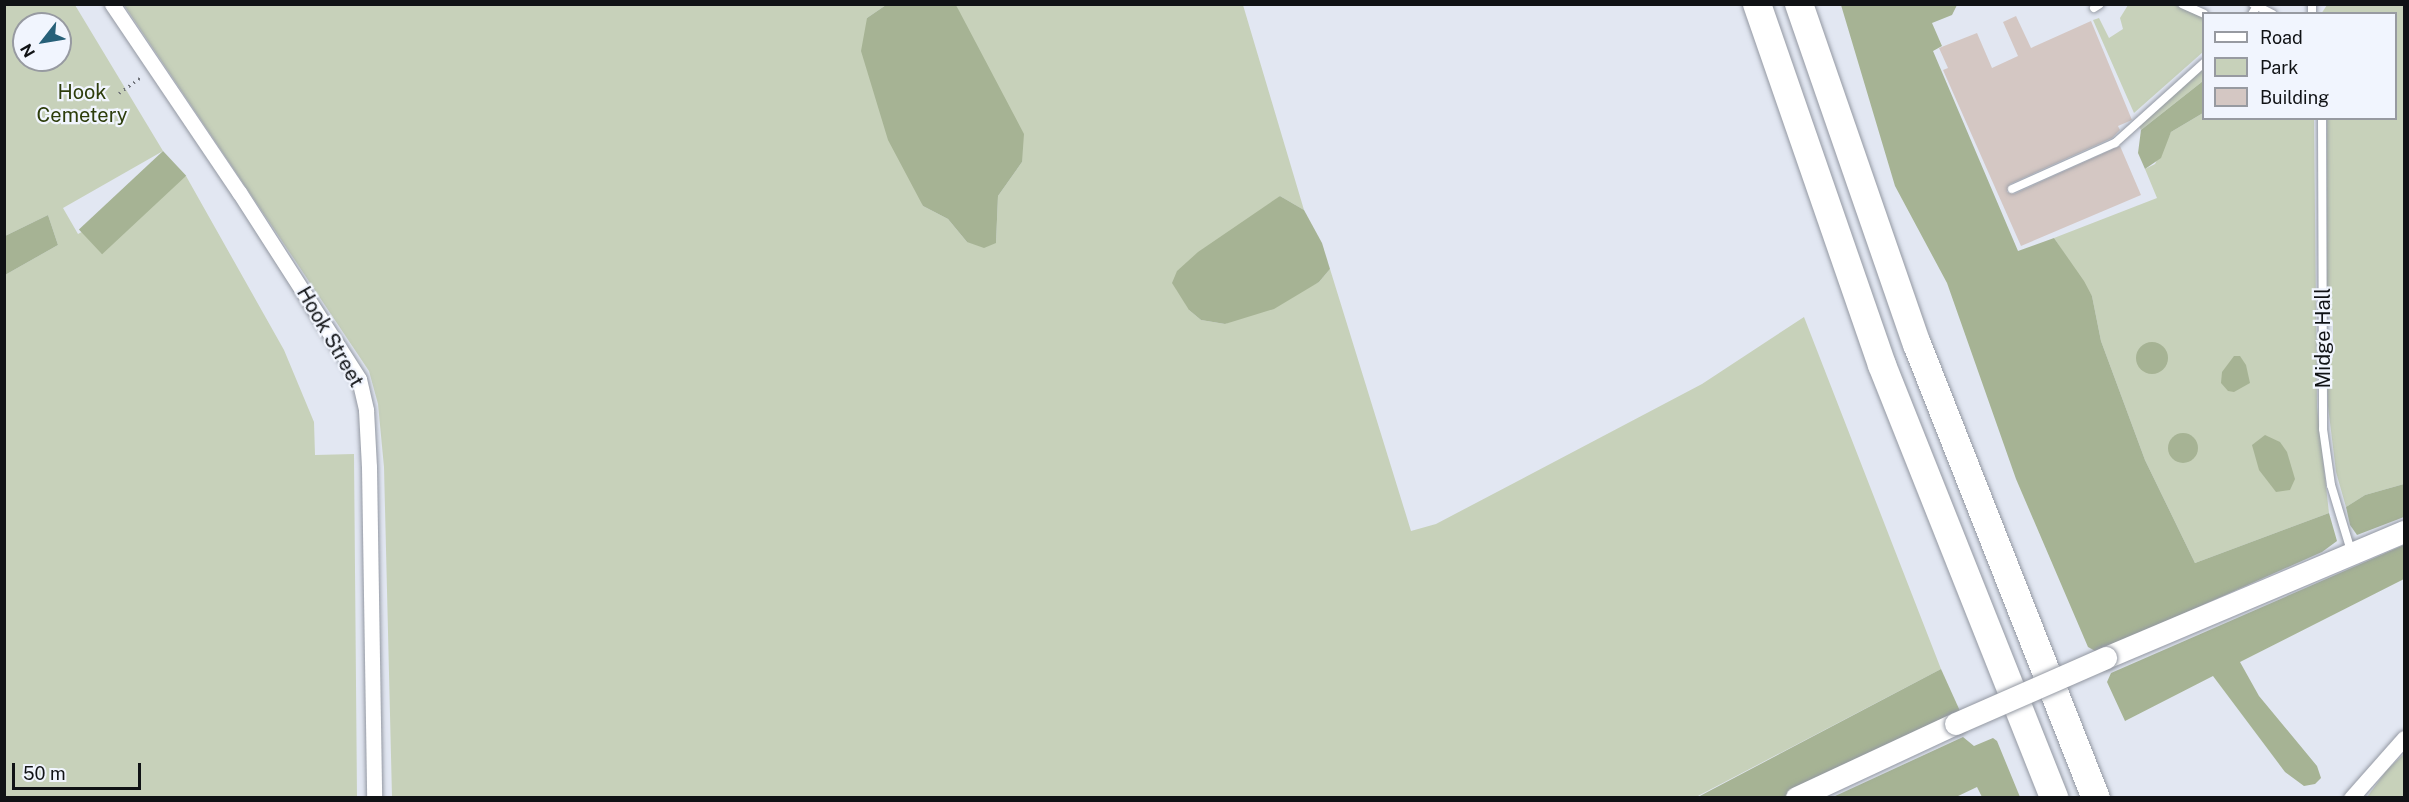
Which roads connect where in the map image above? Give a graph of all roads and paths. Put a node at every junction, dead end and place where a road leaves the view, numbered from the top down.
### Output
1 (112, 4) edge
2 (1757, 4) edge
3 (1799, 4) edge
4 (2182, 4) edge
5 (2255, 5) edge
6 (2269, 12) edge
7 (2202, 13) edge
8 (2202, 65) edge
9 (156, 66) junction
10 (119, 93) dead end
11 (2322, 120) edge
12 (2013, 189) dead end
13 (2404, 532) edge
14 (2352, 553) junction
15 (2404, 738) edge
16 (374, 798) edge
17 (1797, 798) edge
18 (2054, 798) edge
19 (2096, 798) edge
20 (2351, 798) edge

1 - 9 street, Hook Street
2 - 18 highway
3 - 19 highway
4 - 7 lane
5 - 6 lane
8 - 12 lane
9 - 10 path
9 - 16 street, Hook Street
11 - 14 lane, Midge Hall
13 - 14 street
14 - 17 street, bridge
15 - 20 street

